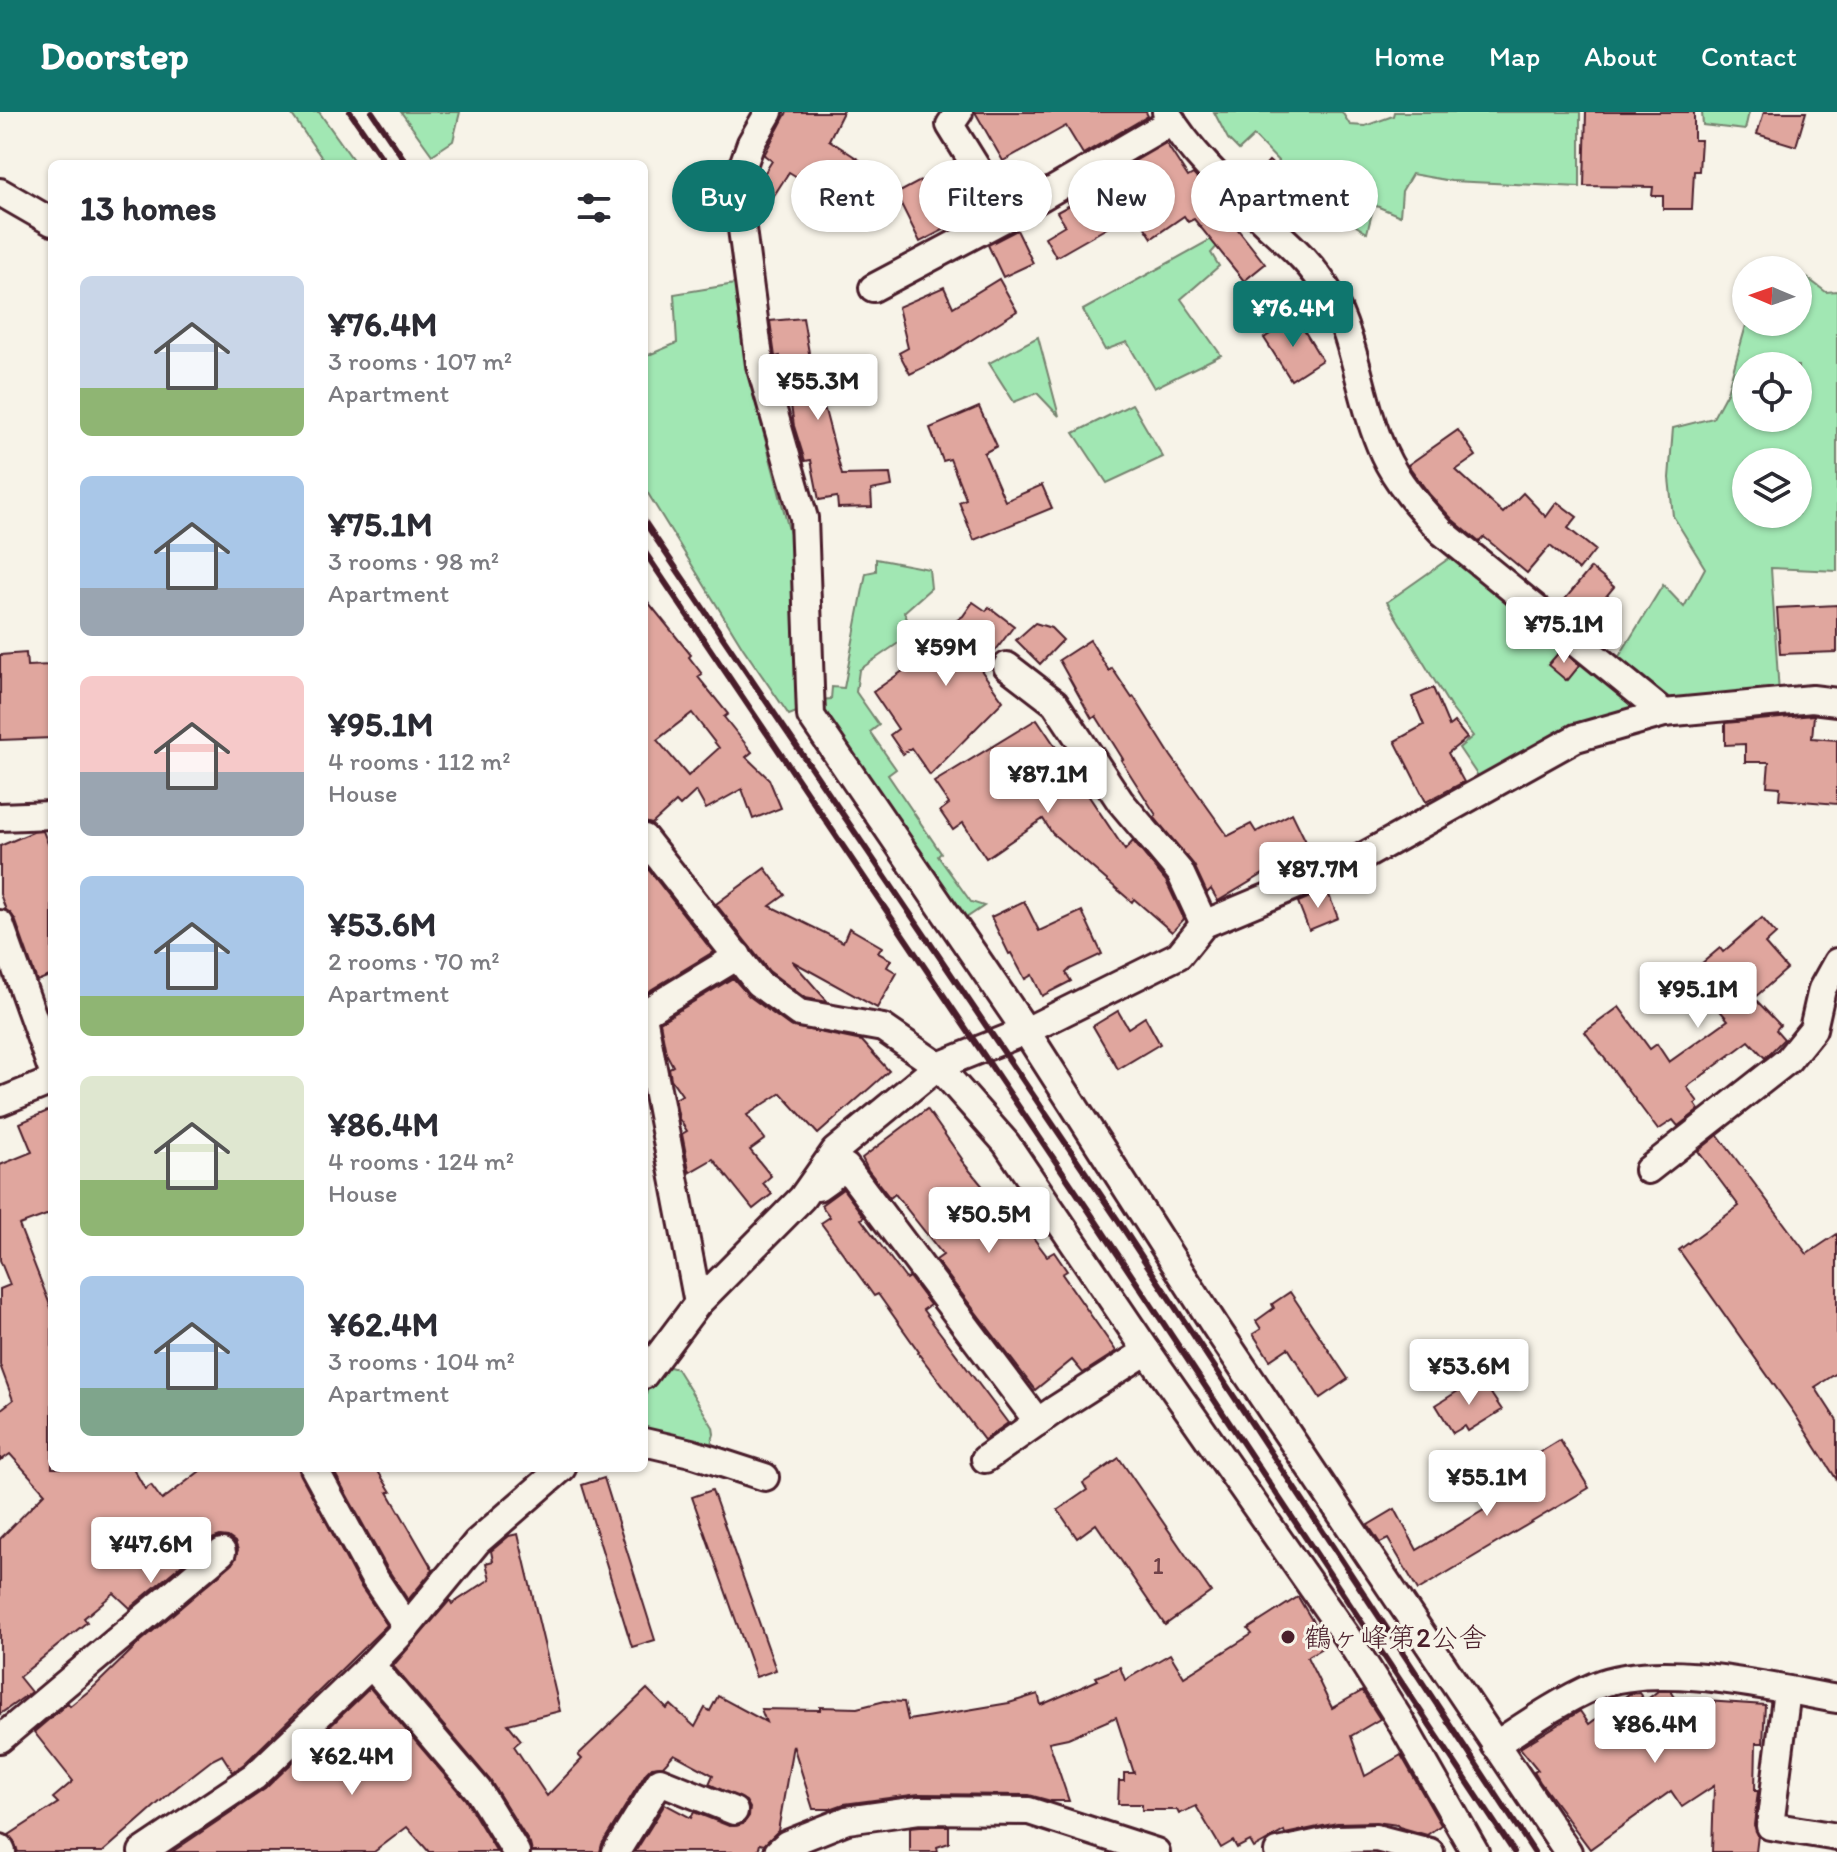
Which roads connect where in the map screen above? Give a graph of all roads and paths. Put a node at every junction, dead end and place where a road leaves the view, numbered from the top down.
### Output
1 (769, 112) edge
2 (959, 112) edge
3 (1169, 116) edge
4 (972, 160) edge
5 (1052, 189) edge
6 (0, 192) edge
7 (48, 220) edge
8 (979, 232) edge
9 (873, 288) dead end
10 (1007, 666) dead end
11 (1837, 702) edge
12 (1664, 713) junction
13 (48, 815) edge
14 (0, 817) edge
15 (648, 843) edge
16 (0, 924) edge
17 (1204, 924) junction
18 (738, 956) junction
19 (1837, 962) edge
20 (648, 1011) edge
21 (1026, 1031) junction
22 (648, 1042) edge
23 (48, 1059) edge
24 (938, 1066) junction
25 (48, 1083) edge
26 (0, 1102) edge
27 (1648, 1170) dead end
28 (802, 1198) junction
29 (698, 1303) junction
30 (1147, 1351) junction
31 (648, 1370) edge
32 (1038, 1422) junction
33 (648, 1443) edge
34 (985, 1459) dead end
35 (316, 1472) edge
36 (557, 1472) edge
37 (765, 1477) dead end
38 (222, 1552) dead end
39 (407, 1627) junction
40 (371, 1665) junction
41 (1787, 1690) junction
42 (1837, 1699) edge
43 (0, 1739) edge
44 (1495, 1745) junction
45 (734, 1811) dead end
46 (1837, 1837) edge
47 (142, 1852) edge
48 (516, 1852) edge
49 (616, 1852) edge
50 (778, 1852) edge
51 (1156, 1852) edge
52 (1278, 1852) edge
53 (1430, 1852) edge
54 (1475, 1852) edge
55 (1568, 1852) edge

1 - 21 street
2 - 4 street
3 - 5 street
3 - 12 street
6 - 7 street
8 - 9 street
10 - 17 street
11 - 12 street
12 - 17 street
13 - 14 street
15 - 18 street
16 - 23 street
17 - 21 street
18 - 20 street
18 - 24 street
19 - 27 street
21 - 24 street
21 - 44 street
22 - 29 street
24 - 28 street
24 - 30 street
25 - 26 street
28 - 29 street
28 - 32 street
29 - 31 street
30 - 32 street
30 - 54 street
32 - 34 street
33 - 37 street
35 - 39 street
36 - 39 street
38 - 43 street
39 - 40 street
40 - 47 street
40 - 48 street
41 - 42 street
41 - 44 street
41 - 46 street
44 - 55 street
45 - 49 street
50 - 51 street
52 - 53 street

